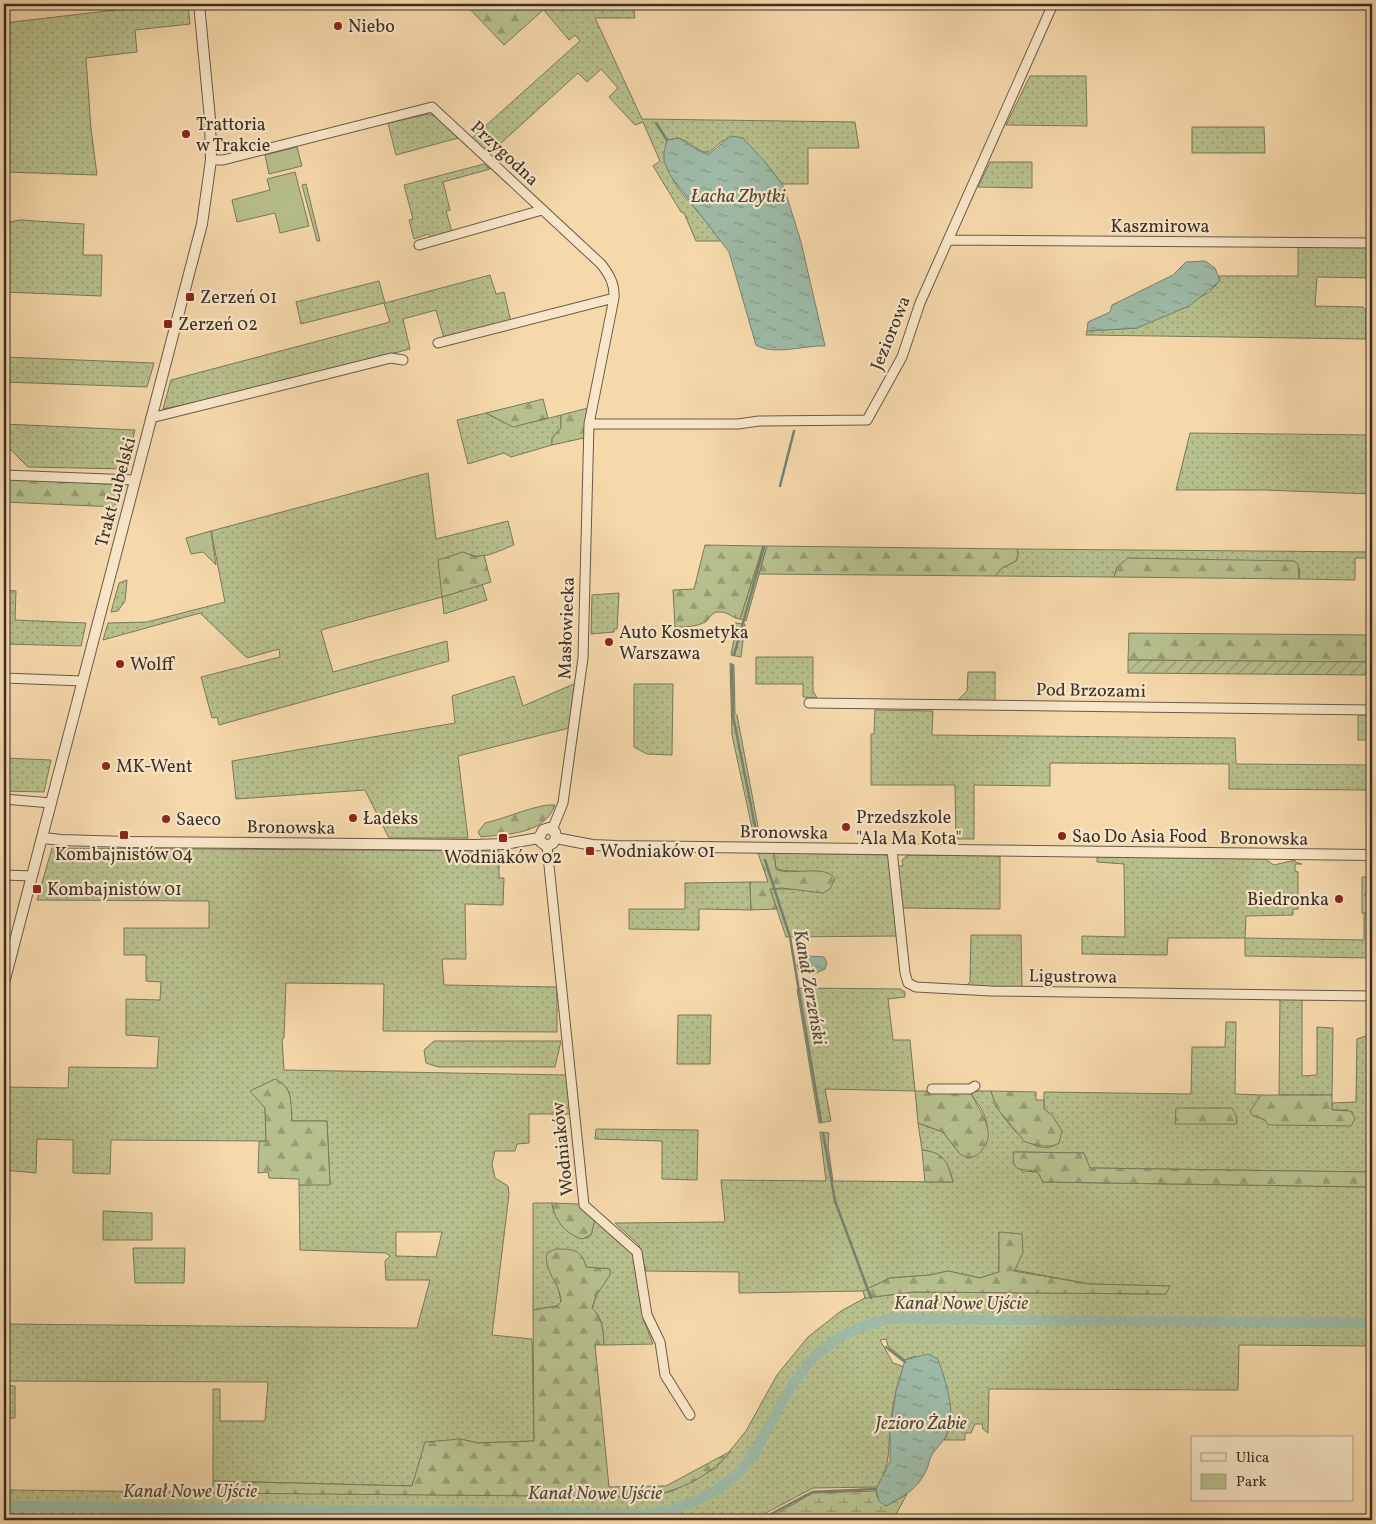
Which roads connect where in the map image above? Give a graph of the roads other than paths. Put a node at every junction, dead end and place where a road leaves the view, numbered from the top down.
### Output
1 (199, 4) edge
2 (1053, 4) edge
3 (211, 160) junction
4 (542, 210) junction
5 (948, 240) junction
6 (1372, 243) edge
7 (419, 245) dead end
8 (614, 298) junction
9 (438, 343) dead end
10 (403, 360) dead end
11 (151, 418) junction
12 (589, 424) junction
13 (4, 475) edge
14 (135, 480) junction
15 (4, 678) edge
16 (82, 681) junction
17 (809, 703) dead end
18 (1372, 710) edge
19 (4, 799) edge
20 (51, 804) junction
21 (554, 834) junction
22 (43, 838) junction
23 (539, 838) junction
24 (547, 846) junction
25 (892, 850) junction
26 (1372, 855) edge
27 (4, 875) edge
28 (32, 876) junction
29 (4, 984) edge
30 (1372, 996) edge
31 (975, 1086) dead end
32 (932, 1089) dead end
33 (690, 1415) dead end

1 - 3 street, Trakt Lubelski
2 - 5 street, Jeziorowa
3 - 4 street, Przygodna
3 - 11 street, Trakt Lubelski
4 - 7 street
4 - 8 street, Przygodna
5 - 6 street, Kaszmirowa
5 - 12 street, Jeziorowa
8 - 9 street
8 - 12 street, Przygodna
10 - 11 street
11 - 14 street, Trakt Lubelski
12 - 21 street, Masłowiecka
13 - 14 street
14 - 16 street, Trakt Lubelski
15 - 16 street
16 - 20 street, Trakt Lubelski
17 - 18 street, Pod Brzozami
19 - 20 street
20 - 22 street, Trakt Lubelski
21 - 23 street, Bronowska
21 - 24 street
21 - 25 street, Bronowska
22 - 23 street, Bronowska
22 - 28 street, Trakt Lubelski
23 - 24 street
24 - 33 street, Wodniaków
25 - 26 street, Bronowska
25 - 30 street, Ligustrowa
27 - 28 street
28 - 29 street, Trakt Lubelski
31 - 32 street

